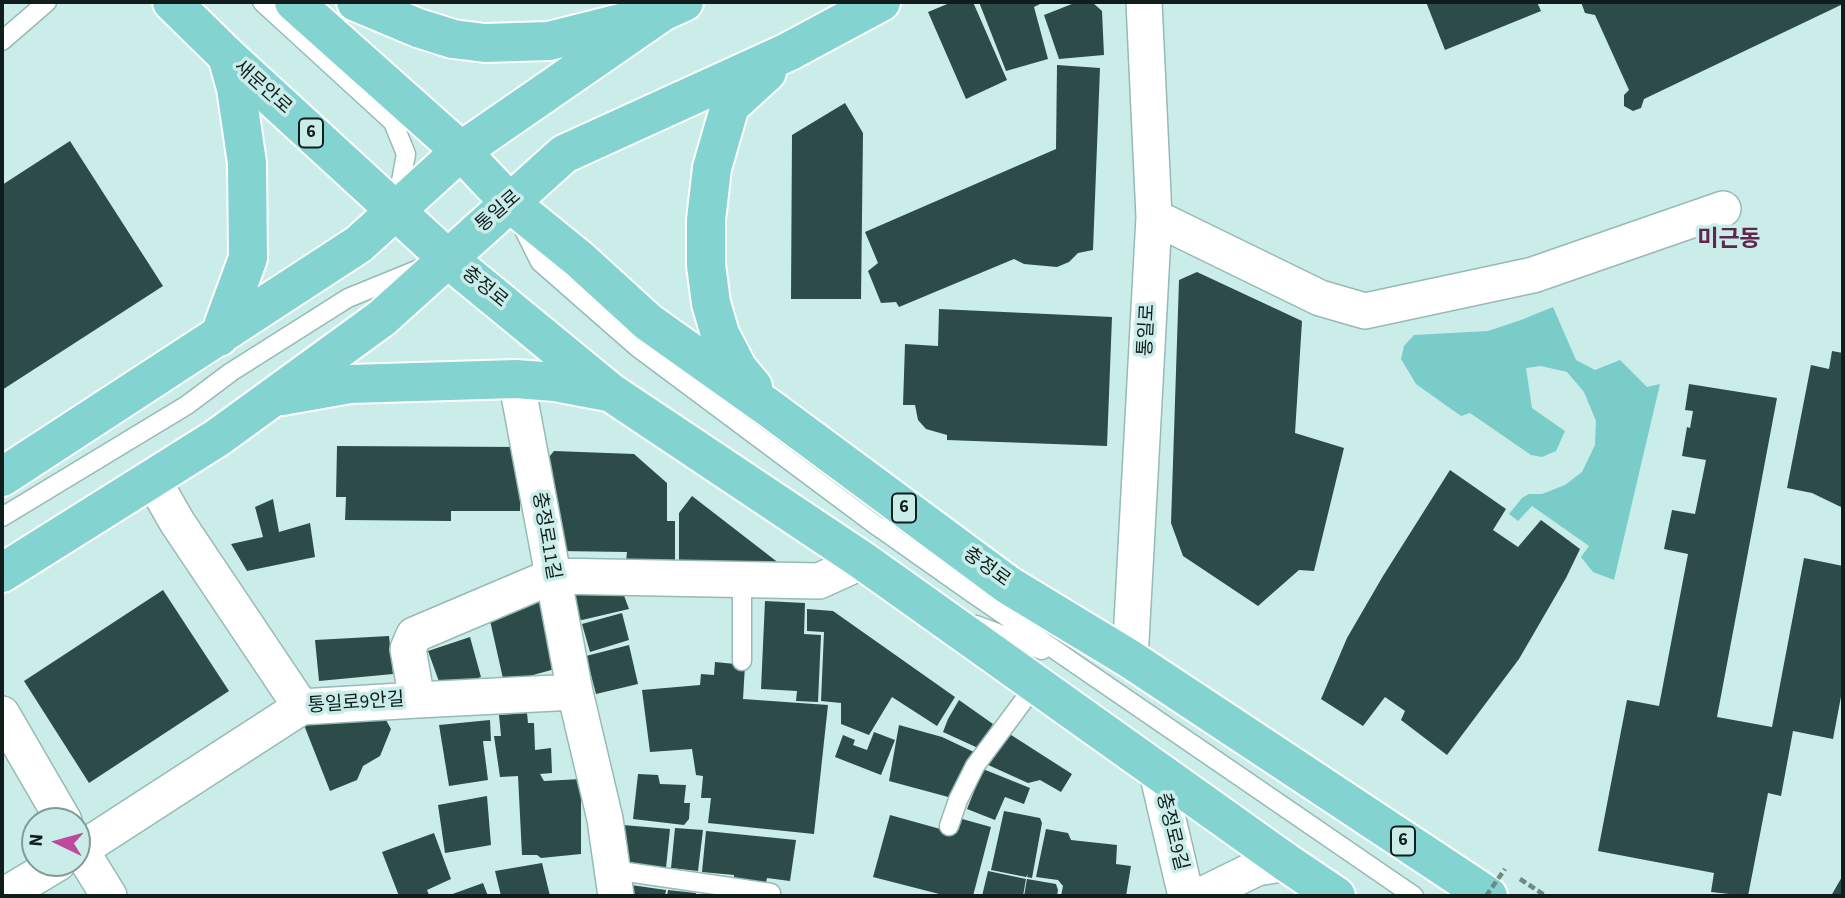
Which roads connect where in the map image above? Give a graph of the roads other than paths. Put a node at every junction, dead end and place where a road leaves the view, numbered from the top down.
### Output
1 (47, 2) edge
2 (172, 2) edge
3 (262, 2) edge
4 (294, 2) edge
5 (356, 2) edge
6 (881, 2) edge
7 (1144, 2) edge
8 (673, 7) edge
9 (2, 41) edge
10 (788, 52) junction
11 (227, 56) junction
12 (461, 151) junction
13 (510, 203) junction
14 (1723, 209) dead end
15 (396, 210) junction
16 (1154, 216) junction
17 (447, 258) junction
18 (219, 337) junction
19 (516, 379) junction
20 (610, 392) junction
21 (273, 397) junction
22 (769, 408) junction
23 (2, 477) edge
24 (153, 480) junction
25 (2, 517) edge
26 (877, 526) junction
27 (863, 561) junction
28 (2, 573) edge
29 (553, 576) junction
30 (742, 580) junction
31 (1008, 584) junction
32 (930, 608) junction
33 (1130, 659) junction
34 (1068, 660) junction
35 (742, 661) dead end
36 (1036, 684) junction
37 (575, 692) junction
38 (417, 700) junction
39 (301, 707) junction
40 (2, 714) edge
41 (1156, 768) junction
42 (51, 807) edge
43 (949, 826) dead end
44 (91, 834) edge
45 (1287, 863) junction
46 (91, 872) edge
47 (29, 877) edge
48 (614, 883) edge
49 (1493, 887) edge
50 (771, 893) dead end
51 (3, 896) edge
52 (109, 896) edge
53 (1186, 896) edge
54 (1200, 896) edge
55 (1336, 896) edge
56 (1414, 896) edge

1 - 9 lane
2 - 11 main road, 새문안로 / 6
3 - 15 lane
4 - 12 main road, 6
5 - 8 main road
6 - 10 main road, 통일로
7 - 16 street, 통일로
8 - 12 main road
10 - 13 main road, 통일로
10 - 22 main road
11 - 15 main road, 새문안로 / 6
11 - 18 main road
12 - 13 main road, 6
12 - 15 main road
13 - 17 main road, 통일로
13 - 22 main road, 충정로 / 6
13 - 26 lane
14 - 16 street
15 - 17 main road, 새문안로 / 6
15 - 18 main road
16 - 33 street, 통일로
17 - 20 main road, 충정로 / 6
17 - 21 main road, 통일로
17 - 25 lane
18 - 23 main road
19 - 20 main road
19 - 21 main road
19 - 29 street, 충정로11길
20 - 27 main road, 충정로 / 6
21 - 24 main road, 통일로
22 - 31 main road, 충정로 / 6
24 - 28 main road, 통일로
24 - 39 street
26 - 31 lane
26 - 34 lane
27 - 30 street
27 - 32 main road, 충정로 / 6
29 - 30 street
29 - 37 street, 충정로11길
29 - 38 street, 통일로9안길
30 - 35 lane
31 - 33 main road, 충정로 / 6
32 - 34 lane
32 - 36 main road, 충정로 / 6
33 - 49 main road, 충정로 / 6
34 - 56 lane
36 - 41 main road, 충정로 / 6
36 - 43 lane
37 - 38 street
37 - 48 street, 충정로11길
38 - 39 street, 통일로9안길
39 - 44 street, 통일로9안길
40 - 42 street
41 - 45 main road, 충정로 / 6
41 - 53 street, 충정로9길
45 - 54 street, 충정로9길
45 - 55 main road, 충정로 / 6
46 - 52 street
47 - 51 street, 통일로9안길
48 - 50 lane, 충정로11길

